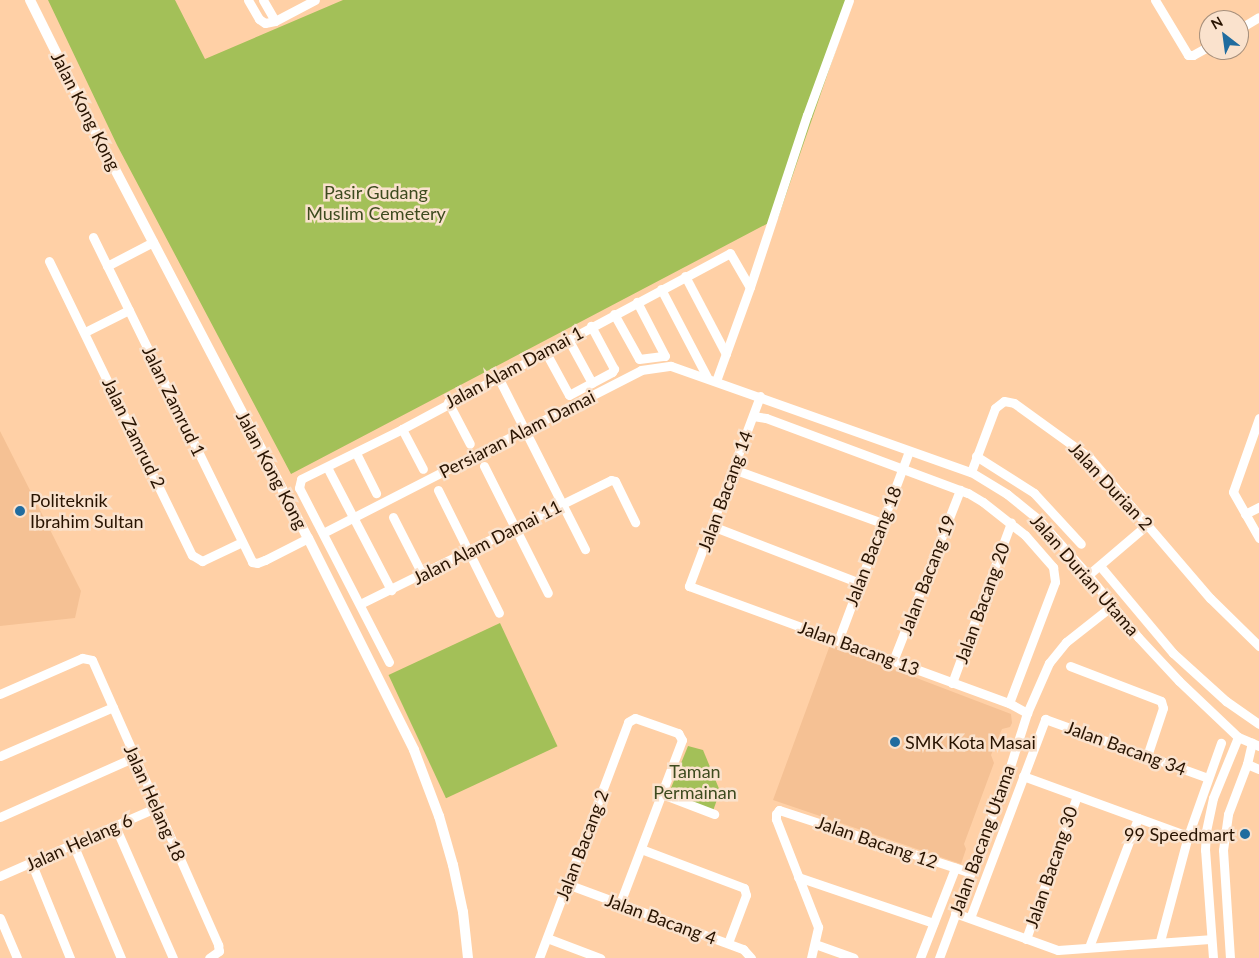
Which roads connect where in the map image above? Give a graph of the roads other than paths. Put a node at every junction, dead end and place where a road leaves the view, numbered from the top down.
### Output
1 (30, 0) edge
2 (248, 0) edge
3 (263, 0) edge
4 (314, 0) edge
5 (849, 0) edge
6 (1166, 0) edge
7 (1156, 2) edge
8 (274, 21) junction
9 (1199, 52) edge
10 (93, 237) dead end
11 (153, 242) junction
12 (49, 261) dead end
13 (107, 266) junction
14 (685, 276) junction
15 (750, 287) junction
16 (661, 289) junction
17 (637, 302) junction
18 (129, 310) junction
19 (614, 314) junction
20 (591, 326) junction
21 (85, 332) junction
22 (568, 339) junction
23 (545, 351) junction
24 (726, 354) junction
25 (498, 377) junction
26 (707, 377) junction
27 (716, 381) junction
28 (592, 383) junction
29 (760, 396) junction
30 (448, 402) junction
31 (753, 416) junction
32 (1259, 418) edge
33 (402, 429) junction
34 (525, 430) junction
35 (1256, 436) edge
36 (470, 444) dead end
37 (909, 451) junction
38 (356, 453) junction
39 (976, 456) junction
40 (484, 466) dead end
41 (327, 467) junction
42 (902, 468) junction
43 (424, 469) dead end
44 (733, 469) junction
45 (971, 472) junction
46 (438, 490) dead end
47 (960, 490) junction
48 (376, 493) dead end
49 (563, 504) junction
50 (1259, 506) edge
51 (1245, 514) junction
52 (393, 516) dead end
53 (354, 518) junction
54 (635, 522) dead end
55 (882, 523) junction
56 (1011, 523) junction
57 (1148, 524) junction
58 (712, 526) junction
59 (516, 528) junction
60 (323, 534) junction
61 (308, 538) junction
62 (1259, 538) edge
63 (242, 542) junction
64 (1081, 544) dead end
65 (585, 549) dead end
66 (468, 551) junction
67 (1100, 566) junction
68 (422, 574) junction
69 (1088, 575) junction
70 (860, 582) junction
71 (689, 586) joint
72 (391, 590) junction
73 (548, 593) dead end
74 (360, 604) junction
75 (1113, 605) junction
76 (499, 613) dead end
77 (838, 641) junction
78 (1259, 646) edge
79 (893, 661) junction
80 (390, 662) dead end
81 (1070, 666) dead end
82 (952, 682) junction
83 (0, 694) edge
84 (1009, 703) junction
85 (113, 707) junction
86 (1027, 713) junction
87 (1259, 724) edge
88 (1238, 737) junction
89 (1221, 743) dead end
90 (1256, 744) edge
91 (0, 756) edge
92 (1147, 756) junction
93 (135, 757) junction
94 (1247, 764) junction
95 (1259, 769) edge
96 (1023, 776) junction
97 (1208, 778) junction
98 (662, 794) junction
99 (1076, 796) junction
100 (157, 808) junction
101 (714, 814) dead end
102 (0, 816) edge
103 (1138, 818) junction
104 (115, 826) junction
105 (1188, 836) junction
106 (73, 844) junction
107 (641, 849) junction
108 (31, 862) junction
109 (955, 868) junction
110 (969, 872) junction
111 (0, 876) edge
112 (798, 877) junction
113 (567, 884) junction
114 (620, 904) junction
115 (955, 913) junction
116 (0, 918) edge
117 (970, 918) junction
118 (933, 924) junction
119 (3, 934) edge
120 (547, 938) junction
121 (1026, 939) junction
122 (1210, 939) junction
123 (1160, 942) junction
124 (728, 943) junction
125 (815, 944) junction
126 (1089, 947) junction
127 (17, 958) edge
128 (70, 958) edge
129 (121, 958) edge
130 (173, 958) edge
131 (209, 958) edge
132 (468, 958) edge
133 (539, 958) edge
134 (600, 958) edge
135 (752, 958) edge
136 (811, 958) edge
137 (854, 958) edge
138 (920, 958) edge
139 (939, 958) edge
140 (1213, 958) edge
141 (1230, 958) edge

1 - 11 main road, Jalan Kong Kong
2 - 8 street
3 - 8 street
4 - 8 street
5 - 15 street
6 - 7 street
7 - 9 street
10 - 13 street, Jalan Zamrud 1
11 - 13 street
11 - 61 main road, Jalan Kong Kong
12 - 21 street, Jalan Zamrud 2
13 - 18 street, Jalan Zamrud 1
14 - 15 street, Jalan Alam Damai 1
14 - 16 street, Jalan Alam Damai 1
14 - 24 street
15 - 24 street
16 - 17 street, Jalan Alam Damai 1
16 - 26 street
17 - 19 street, Jalan Alam Damai 1
17 - 19 street
18 - 21 street
18 - 63 street, Jalan Zamrud 1
19 - 20 street, Jalan Alam Damai 1
20 - 22 street, Jalan Alam Damai 1
20 - 28 street
21 - 63 street, Jalan Zamrud 2
22 - 23 street, Jalan Alam Damai 1
22 - 28 street
23 - 25 street, Jalan Alam Damai 1
23 - 28 street
24 - 27 street
25 - 30 street, Jalan Alam Damai 1
25 - 34 street
26 - 27 street, Persiaran Alam Damai
26 - 34 street, Persiaran Alam Damai
27 - 29 street, Jalan Durian Utama
29 - 31 street, Jalan Bacang 14
29 - 37 street, Jalan Durian Utama
30 - 33 street, Jalan Alam Damai 1
30 - 36 street
31 - 42 street
31 - 44 street, Jalan Bacang 14
32 - 35 street
33 - 38 street, Jalan Alam Damai 1
33 - 43 street
34 - 49 street
34 - 53 street, Persiaran Alam Damai
35 - 51 street
37 - 42 street, Jalan Bacang 18
37 - 45 street, Jalan Durian Utama
38 - 41 street, Jalan Alam Damai 1
38 - 48 street
39 - 45 street, Jalan Durian 2
39 - 57 street, Jalan Durian 2
39 - 64 street
40 - 59 street
41 - 53 street
41 - 60 street, Jalan Alam Damai 1
42 - 47 street
42 - 55 street, Jalan Bacang 18
44 - 55 street
44 - 58 street, Jalan Bacang 14
45 - 69 street, Jalan Durian Utama
46 - 66 street
47 - 56 street
47 - 79 street, Jalan Bacang 19
49 - 54 street, Jalan Alam Damai 11
49 - 59 street, Jalan Alam Damai 11
49 - 65 street
50 - 51 street
51 - 62 street
52 - 68 street
53 - 60 street, Persiaran Alam Damai
53 - 72 street
55 - 70 street, Jalan Bacang 18
56 - 82 street, Jalan Bacang 20
56 - 84 street
57 - 67 street
57 - 78 street, Jalan Durian 2
58 - 70 street
58 - 71 street, Jalan Bacang 14
59 - 66 street, Jalan Alam Damai 11
59 - 73 street
60 - 74 street
61 - 63 street, Jalan Zamrud 1
61 - 132 main road, Jalan Kong Kong
66 - 68 street, Jalan Alam Damai 11
66 - 76 street
67 - 69 street
67 - 87 street
68 - 72 street, Jalan Alam Damai 11
69 - 75 street, Jalan Durian Utama
70 - 77 street, Jalan Bacang 18
71 - 77 street, Jalan Bacang 13
72 - 74 street, Jalan Alam Damai 11
74 - 80 street
75 - 86 street, Jalan Bacang Utama
75 - 88 street, Jalan Durian Utama
77 - 79 street, Jalan Bacang 13
79 - 82 street, Jalan Bacang 13
81 - 92 street
82 - 84 street, Jalan Bacang 13
83 - 85 street, Jalan Helang 18
84 - 86 street, Jalan Bacang 13
85 - 91 street
85 - 93 street, Jalan Helang 18
86 - 110 street, Jalan Bacang Utama
88 - 90 street, Jalan Durian Utama
88 - 122 street
89 - 97 street
90 - 94 street
92 - 96 street, Jalan Bacang 34
92 - 97 street, Jalan Bacang 34
93 - 100 street, Jalan Helang 18
93 - 102 street
94 - 95 street
94 - 141 street
96 - 99 street
96 - 117 street
97 - 105 street
98 - 101 street
98 - 107 street
98 - 113 street, Jalan Bacang 2
99 - 103 street
99 - 121 street, Jalan Bacang 30
100 - 104 street, Jalan Helang 6
100 - 131 street, Jalan Helang 18
103 - 105 street
103 - 126 street
104 - 106 street, Jalan Helang 6
104 - 130 street
105 - 123 street
106 - 108 street, Jalan Helang 6
106 - 129 street
107 - 114 street
107 - 124 street
108 - 111 street, Jalan Helang 6
108 - 128 street
109 - 110 street, Jalan Bacang 12
109 - 112 street, Jalan Bacang 12
109 - 118 street
110 - 115 street, Jalan Bacang Utama
112 - 118 street
112 - 125 street
113 - 114 street, Jalan Bacang 4
113 - 120 street, Jalan Bacang 2
114 - 124 street, Jalan Bacang 4
115 - 117 street
115 - 139 street, Jalan Bacang Utama
116 - 119 street
117 - 121 street
118 - 138 street
119 - 127 street
120 - 133 street, Jalan Bacang 2
120 - 134 street
121 - 126 street
122 - 123 street
122 - 140 street
123 - 126 street
124 - 135 street, Jalan Bacang 4
125 - 136 street
125 - 137 street

